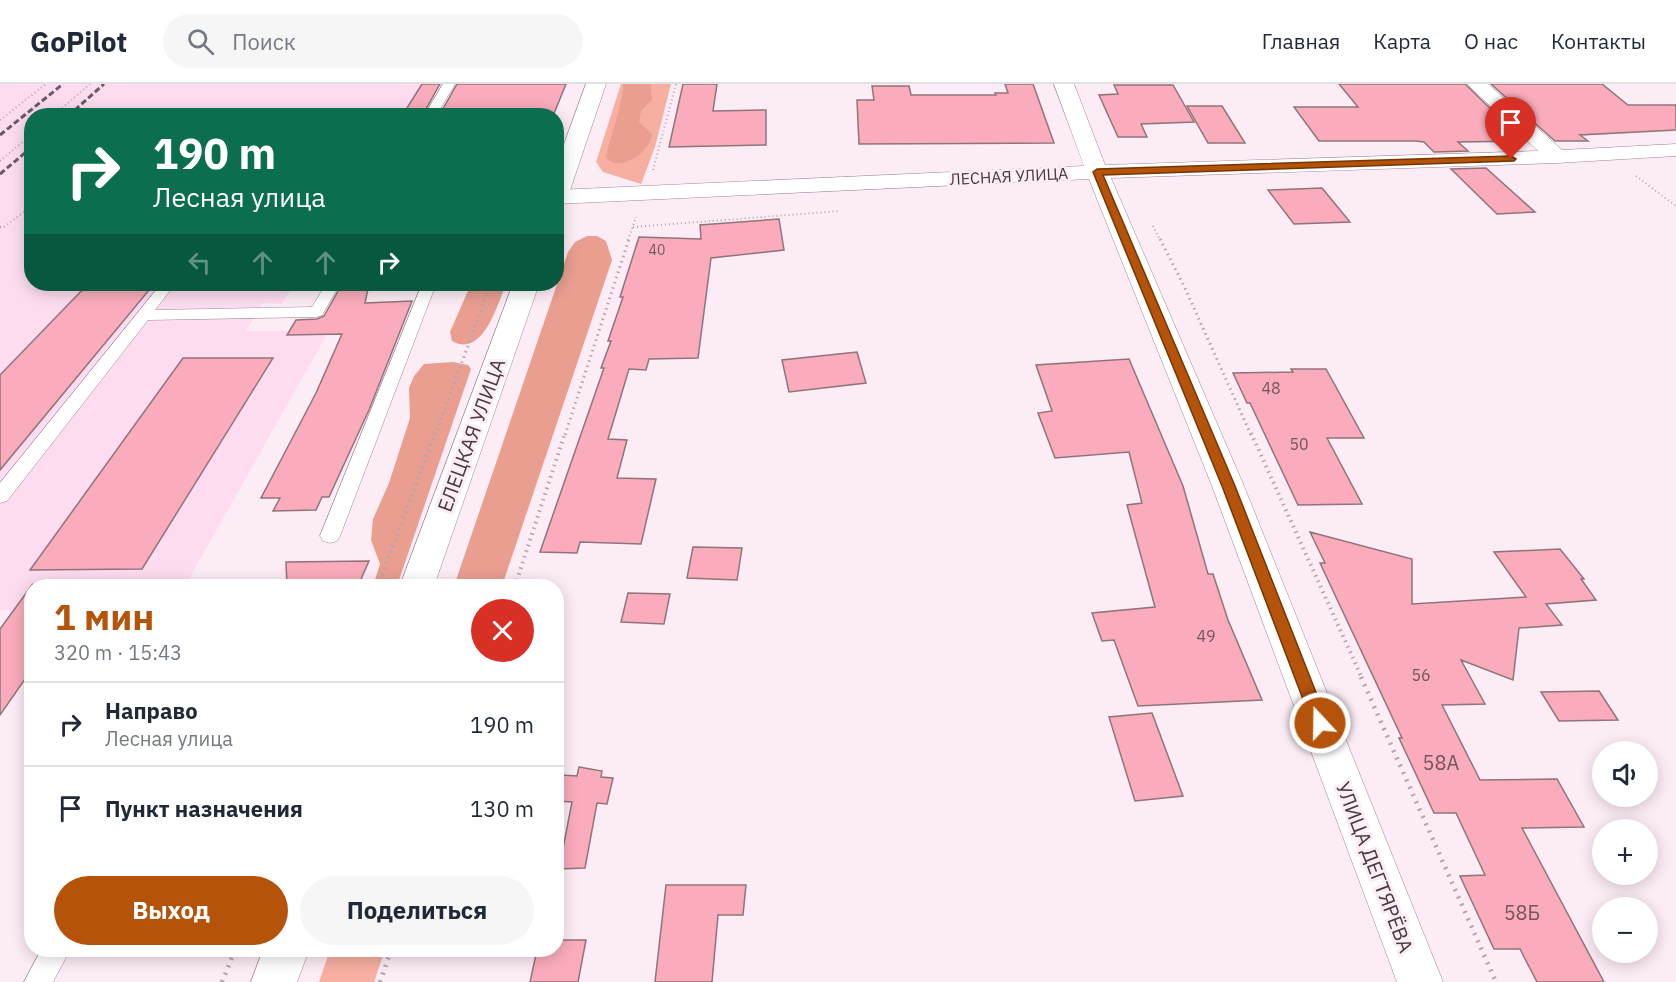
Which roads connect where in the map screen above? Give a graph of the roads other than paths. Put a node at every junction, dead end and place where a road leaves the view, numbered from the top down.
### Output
1 (448, 84) edge
2 (596, 84) edge
3 (1064, 84) edge
4 (1477, 84) edge
5 (434, 108) edge
6 (1666, 151) edge
7 (1557, 158) junction
8 (1676, 167) edge
9 (1111, 172) junction
10 (564, 178) edge
11 (564, 198) edge
12 (162, 291) edge
13 (329, 291) edge
14 (426, 291) edge
15 (523, 291) edge
16 (142, 315) junction
17 (0, 496) edge
18 (330, 536) dead end
19 (420, 579) edge
20 (52, 957) edge
21 (283, 957) edge
22 (38, 982) edge
23 (274, 982) edge
24 (1419, 982) edge

1 - 5 lane
2 - 10 street
3 - 9 street, УЛИЦА ДЕГТЯРЁВА
4 - 7 street
6 - 7 street, ЛЕСНАЯ УЛИЦА
6 - 8 street
7 - 9 street, ЛЕСНАЯ УЛИЦА
9 - 11 street, ЛЕСНАЯ УЛИЦА
9 - 24 street, УЛИЦА ДЕГТЯРЁВА
12 - 16 lane
13 - 16 lane
14 - 18 lane
15 - 19 street, ЕЛЕЦКАЯ УЛИЦА
16 - 17 lane
20 - 22 lane
21 - 23 street

